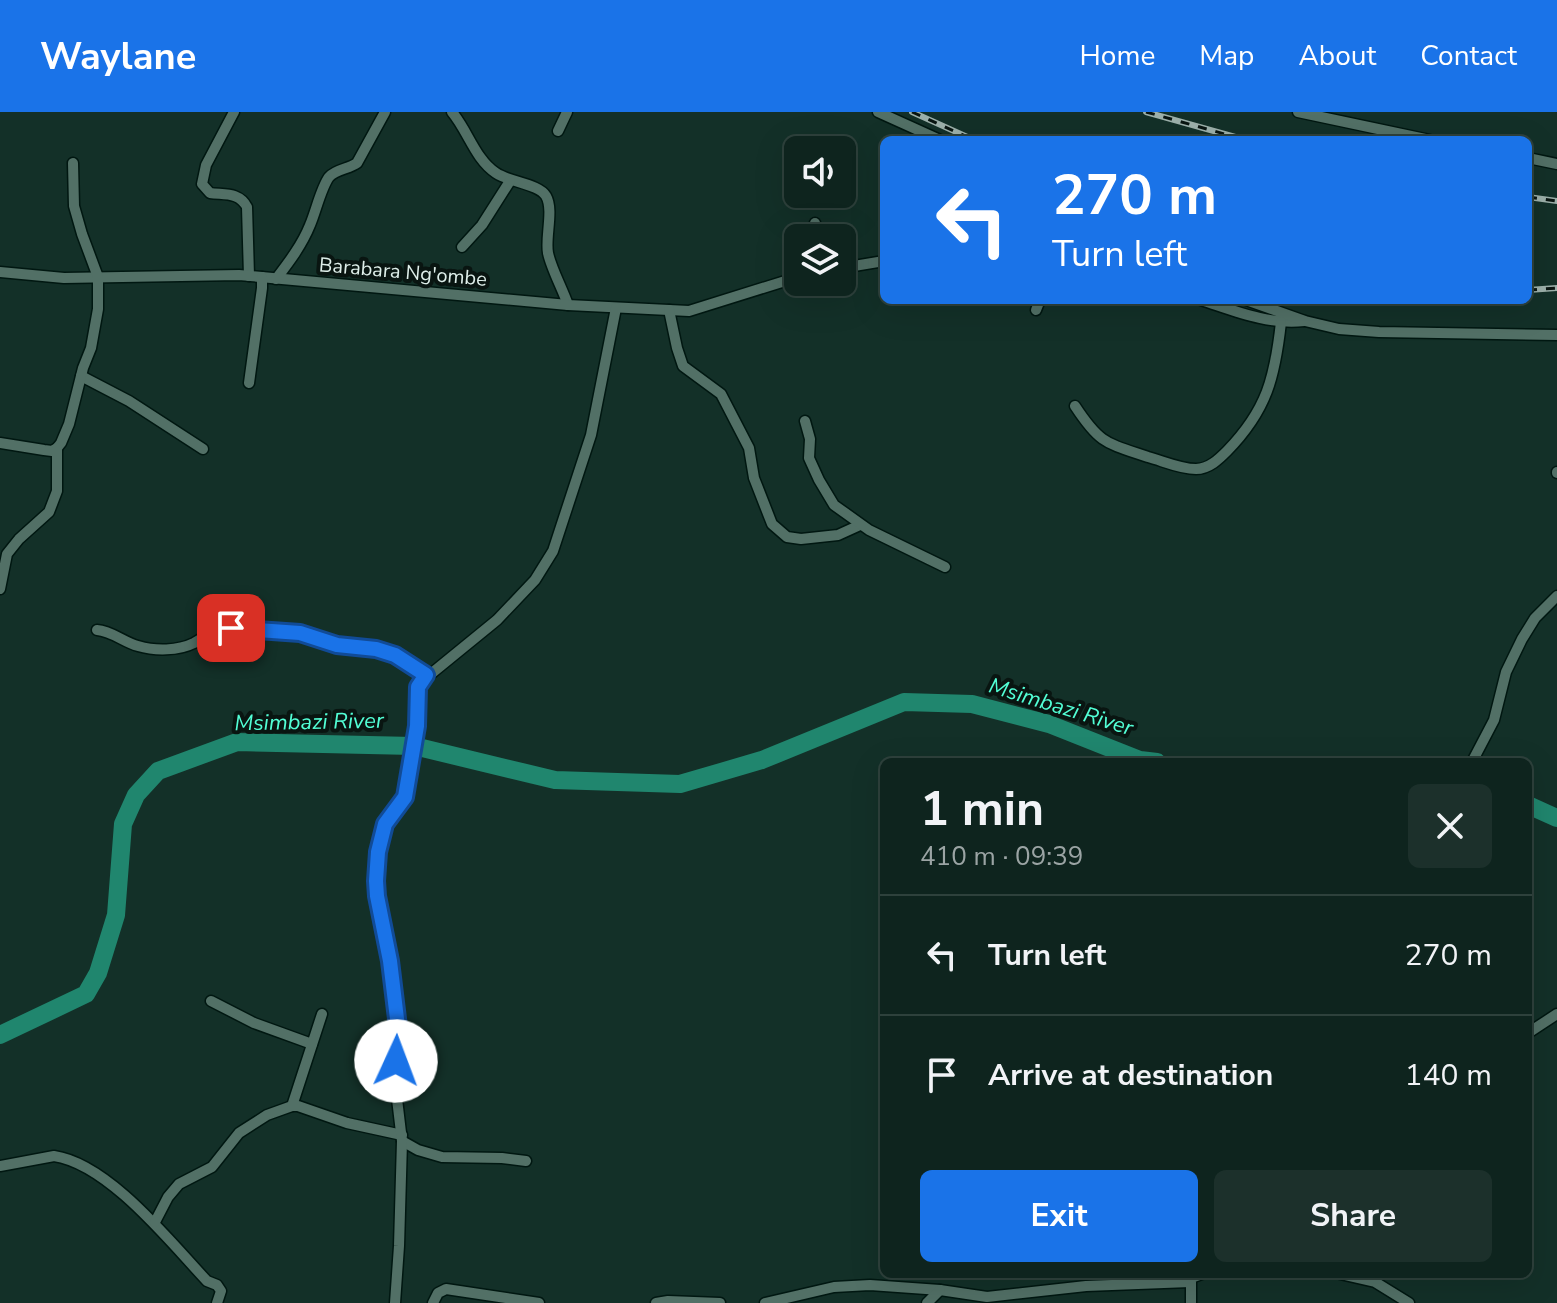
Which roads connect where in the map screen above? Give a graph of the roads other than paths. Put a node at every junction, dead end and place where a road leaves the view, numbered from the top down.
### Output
1 (234, 112) edge
2 (385, 112) edge
3 (452, 112) edge
4 (567, 112) edge
5 (878, 112) edge
6 (1298, 112) edge
7 (558, 131) dead end
8 (931, 136) edge
9 (1411, 136) edge
10 (1532, 159) edge
11 (73, 163) dead end
12 (1557, 164) edge
13 (510, 181) junction
14 (462, 247) dead end
15 (880, 262) edge
16 (856, 266) edge
17 (0, 272) edge
18 (249, 276) junction
19 (98, 277) junction
20 (262, 277) junction
21 (276, 279) junction
22 (784, 281) edge
23 (1213, 304) edge
24 (1257, 304) edge
25 (568, 305) junction
26 (616, 308) junction
27 (669, 310) junction
28 (1305, 321) junction
29 (1281, 322) junction
30 (1557, 335) edge
31 (81, 376) junction
32 (249, 383) dead end
33 (1075, 406) dead end
34 (805, 421) dead end
35 (0, 443) edge
36 (57, 448) junction
37 (203, 449) dead end
38 (860, 525) junction
39 (945, 567) dead end
40 (0, 589) edge
41 (1557, 596) edge
42 (97, 630) dead end
43 (426, 675) junction
44 (1474, 758) edge
45 (211, 1001) dead end
46 (322, 1014) dead end
47 (1557, 1014) edge
48 (1532, 1030) edge
49 (312, 1044) junction
50 (292, 1106) junction
51 (402, 1138) junction
52 (526, 1161) dead end
53 (0, 1166) edge
54 (155, 1222) junction
55 (1191, 1278) edge
56 (1374, 1278) edge
57 (1190, 1282) junction
58 (940, 1290) junction
59 (1010, 1299) edge
60 (1403, 1301) edge
61 (217, 1303) edge
62 (395, 1303) edge
63 (433, 1303) edge
64 (539, 1303) edge
65 (656, 1303) edge
66 (720, 1303) edge
67 (765, 1303) edge
68 (927, 1303) edge
69 (1191, 1303) edge

1 - 18 street
2 - 21 street
3 - 13 street
4 - 7 street
5 - 8 street
6 - 9 street
10 - 12 street
11 - 19 street
13 - 14 street
13 - 25 street
15 - 16 street
17 - 19 street, Barabara Ng'ombe
18 - 19 street, Barabara Ng'ombe
18 - 20 street, Barabara Ng'ombe
19 - 31 street
20 - 21 street, Barabara Ng'ombe
20 - 32 street
21 - 25 street, Barabara Ng'ombe
22 - 27 street, Barabara Ng'ombe
23 - 29 street
24 - 28 street
25 - 26 street, Barabara Ng'ombe
26 - 27 street, Barabara Ng'ombe
26 - 43 street
27 - 38 street
28 - 29 street
28 - 30 street
29 - 33 street
31 - 36 street
31 - 37 street
34 - 38 street
35 - 36 street
36 - 40 street
38 - 39 street
41 - 44 street
42 - 43 street
43 - 51 street
45 - 49 street
46 - 49 street
47 - 48 street
49 - 50 street
50 - 51 street
50 - 54 street
51 - 52 street
51 - 62 street
53 - 54 street
54 - 61 street
55 - 57 street
56 - 60 street
57 - 59 street
57 - 69 street
58 - 59 street
58 - 67 street
58 - 68 street
63 - 64 street
65 - 66 street

